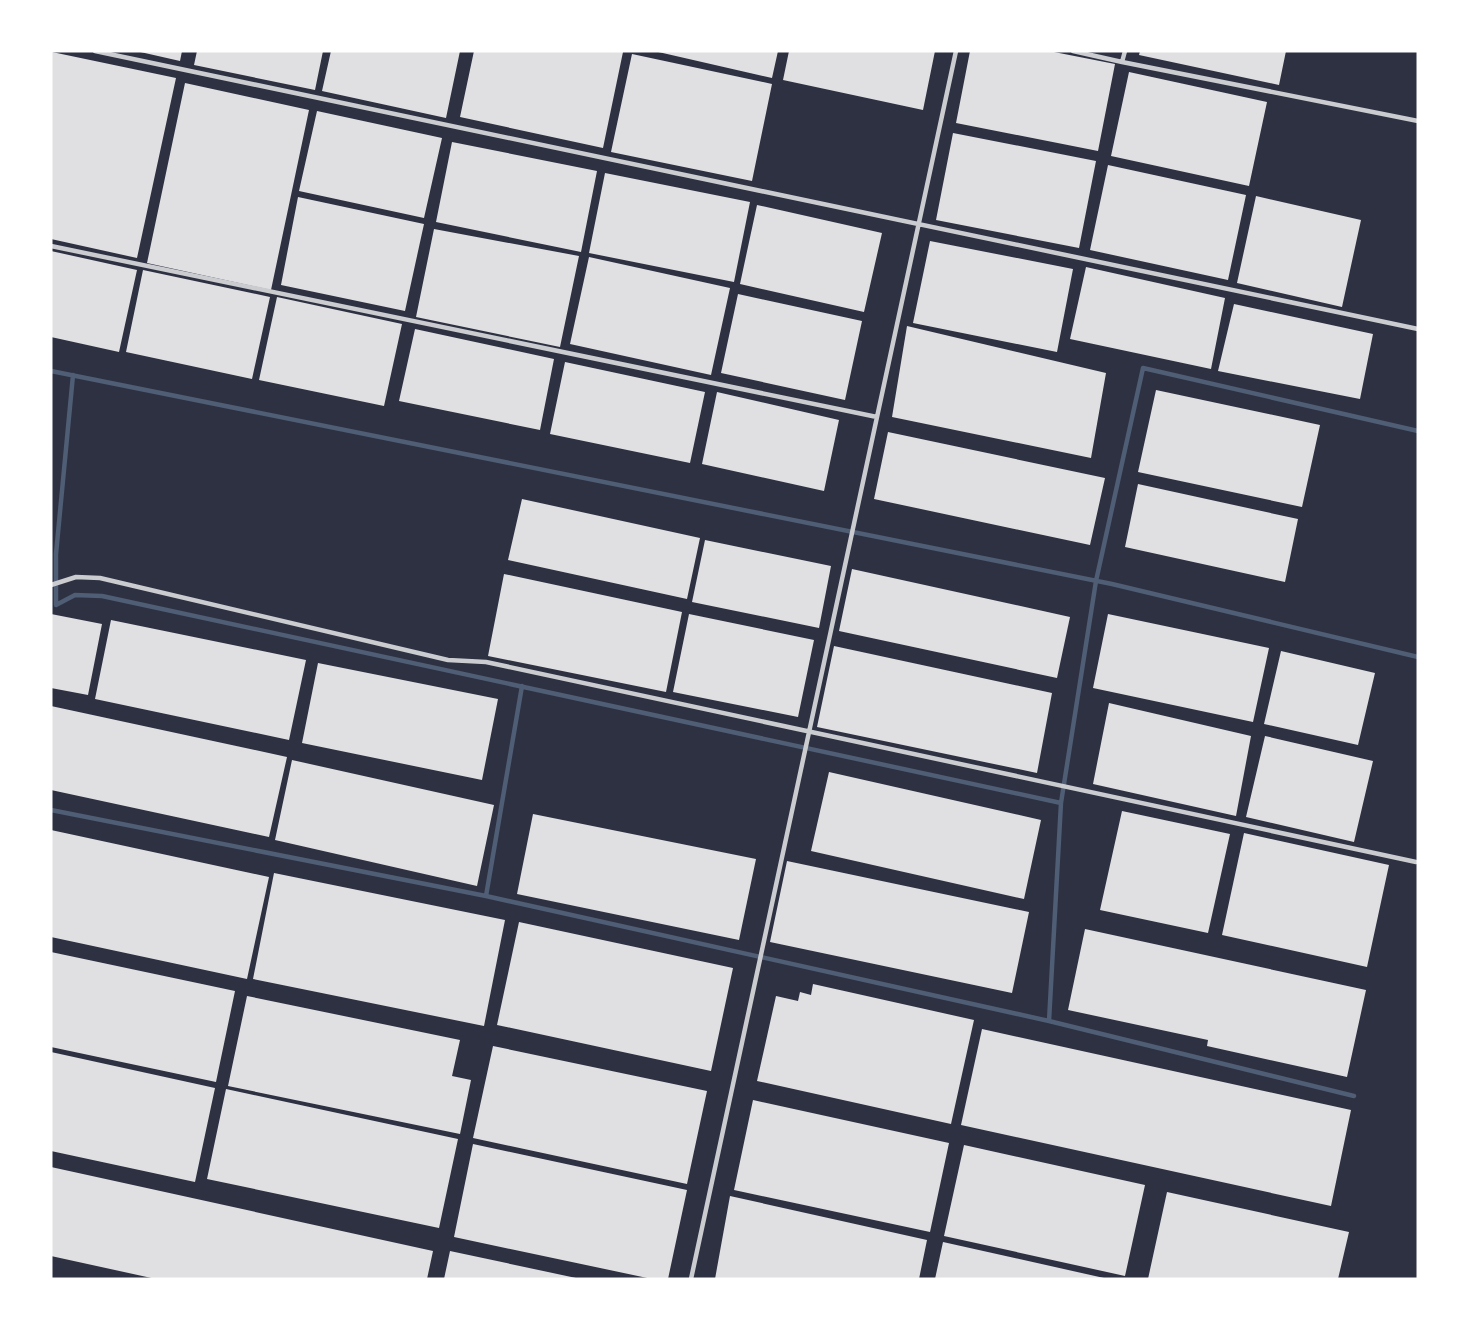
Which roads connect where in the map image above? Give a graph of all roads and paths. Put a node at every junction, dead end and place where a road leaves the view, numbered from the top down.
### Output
1 (95, 51) edge
2 (956, 51) edge
3 (1073, 51) edge
4 (1125, 51) edge
5 (1122, 62) junction
6 (1418, 121) edge
7 (918, 225) junction
8 (51, 246) edge
9 (1418, 329) edge
10 (877, 417) junction
11 (51, 585) edge
12 (809, 731) junction
13 (1416, 862) dead end
14 (691, 1279) edge

1 - 7 lane
2 - 7 lane
3 - 5 lane
4 - 5 lane
5 - 6 lane
7 - 9 lane
7 - 10 lane
8 - 10 lane
10 - 12 lane
11 - 12 lane
12 - 13 lane
12 - 14 lane

